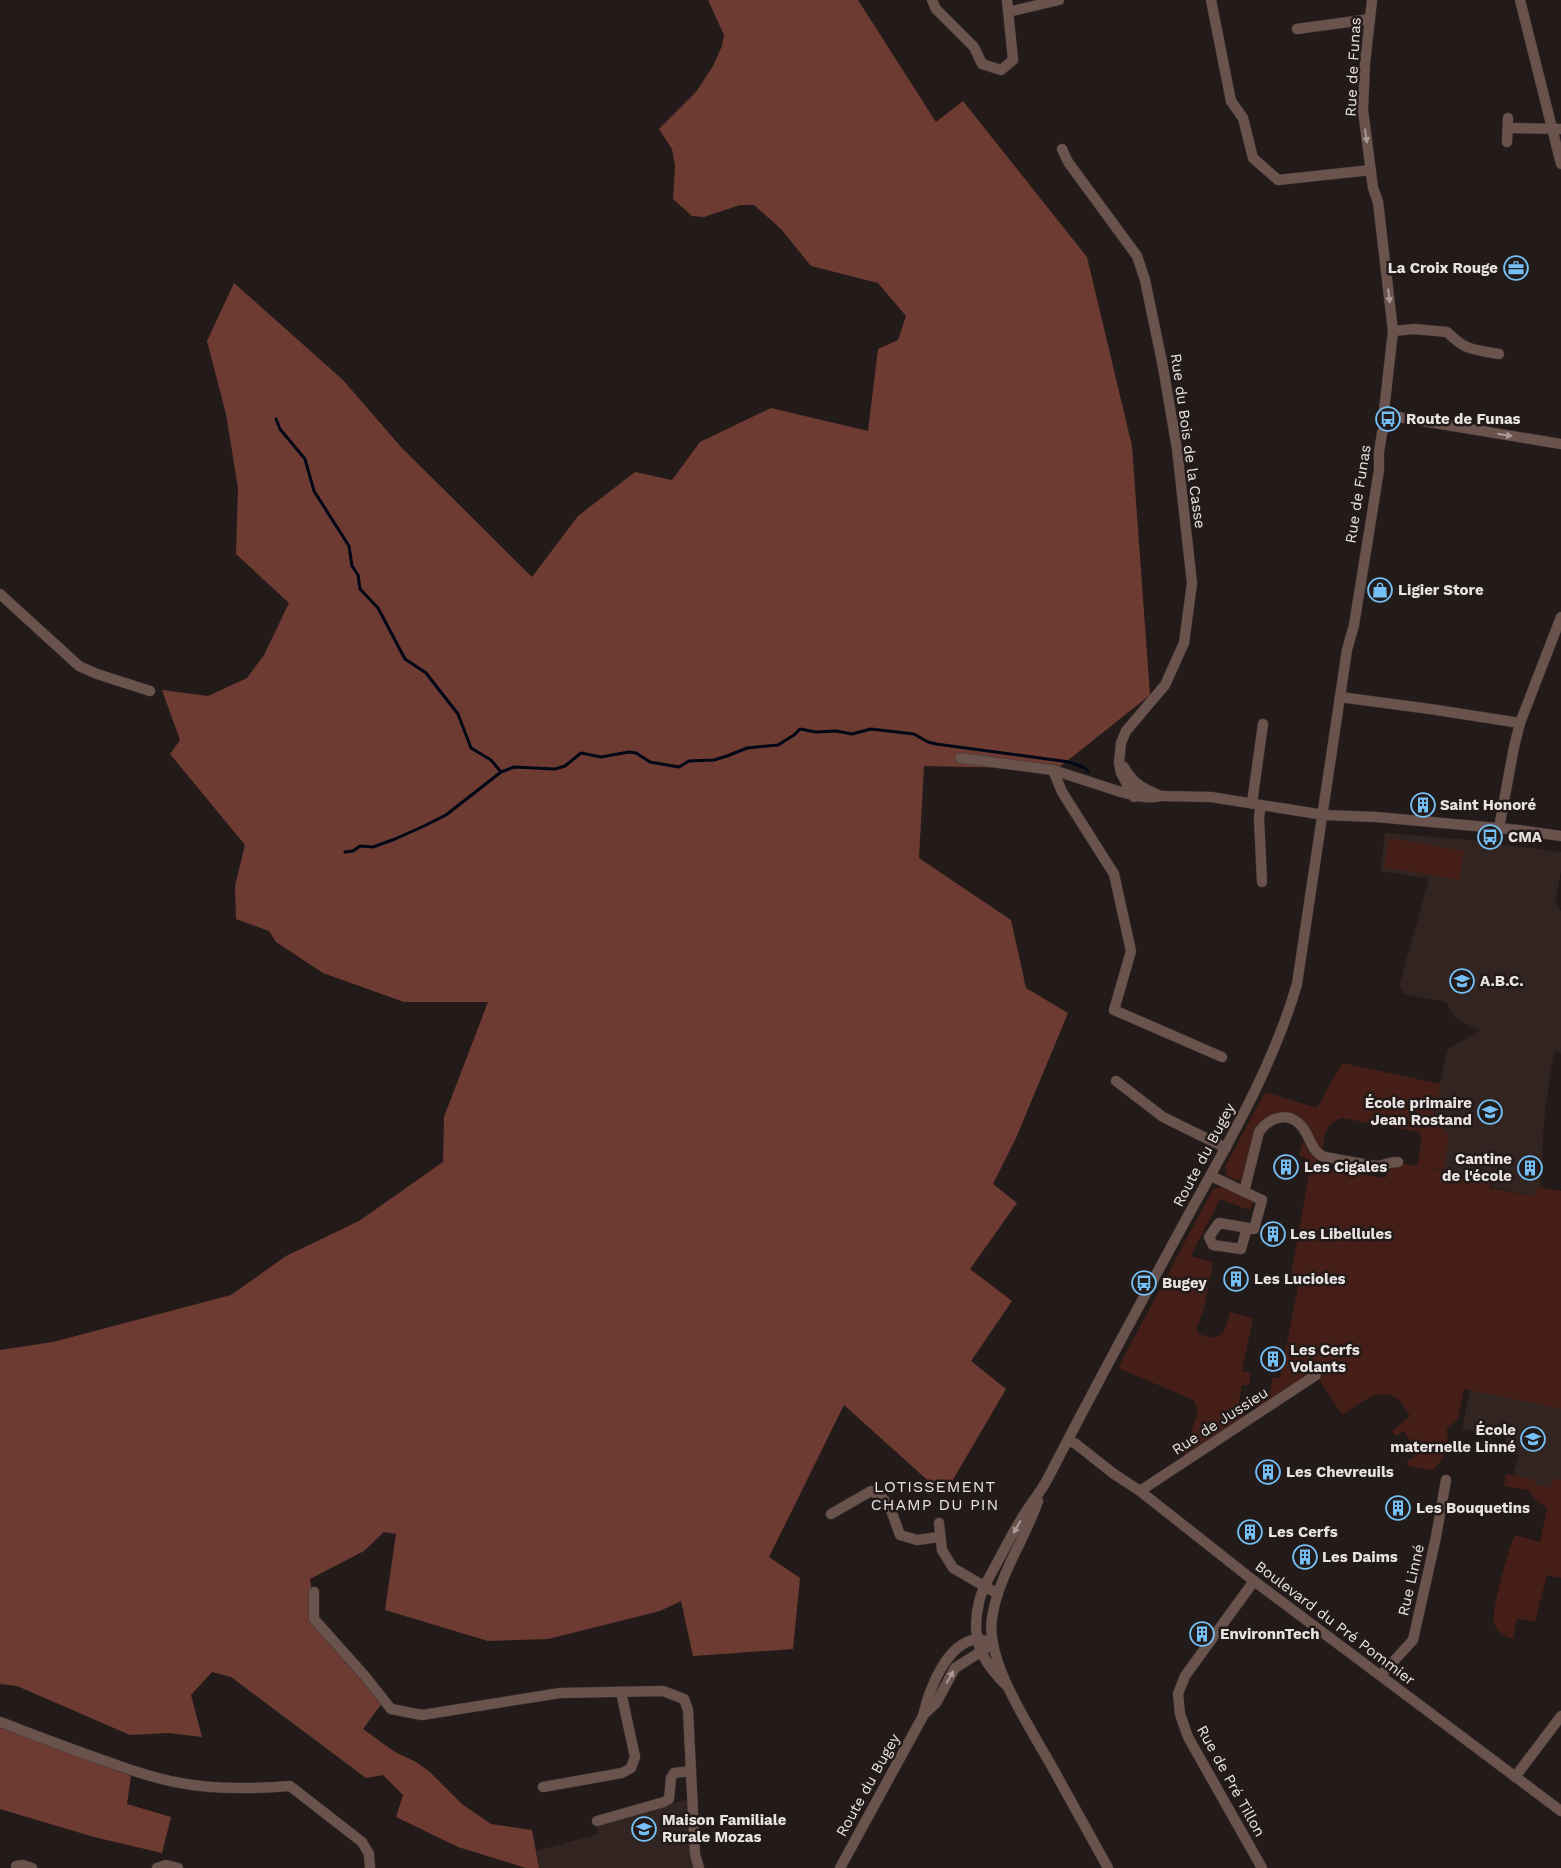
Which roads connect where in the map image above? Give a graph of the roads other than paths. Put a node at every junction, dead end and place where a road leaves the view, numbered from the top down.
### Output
1 (932, 0) edge
2 (1007, 0) edge
3 (1059, 0) edge
4 (1211, 0) edge
5 (1372, 0) edge
6 (1520, 0) edge
7 (1008, 12) junction
8 (1370, 19) junction
9 (1297, 29) dead end
10 (1556, 129) edge
11 (1507, 142) dead end
12 (1062, 149) dead end
13 (1561, 164) edge
14 (1371, 170) junction
15 (1393, 331) junction
16 (1498, 354) dead end
17 (1388, 419) junction
18 (1561, 444) edge
19 (0, 594) edge
20 (1561, 617) edge
21 (150, 692) dead end
22 (1340, 697) junction
23 (1520, 723) junction
24 (1263, 724) dead end
25 (1120, 743) junction
26 (960, 758) dead end
27 (1053, 770) junction
28 (1141, 788) junction
29 (1128, 792) junction
30 (1161, 796) junction
31 (1256, 804) junction
32 (1324, 815) junction
33 (1499, 828) junction
34 (1561, 836) edge
35 (1262, 882) dead end
36 (1222, 1057) dead end
37 (1116, 1081) dead end
38 (1226, 1148) junction
39 (1398, 1162) dead end
40 (1211, 1176) junction
41 (1244, 1192) junction
42 (1247, 1228) dead end
43 (1316, 1375) dead end
44 (1068, 1440) junction
45 (1446, 1480) dead end
46 (1043, 1486) junction
47 (1140, 1491) junction
48 (831, 1514) dead end
49 (938, 1523) dead end
50 (939, 1537) junction
51 (1254, 1581) junction
52 (984, 1586) junction
53 (314, 1592) dead end
54 (998, 1594) junction
55 (978, 1639) junction
56 (993, 1643) junction
57 (980, 1652) junction
58 (1381, 1675) junction
59 (1008, 1687) junction
60 (621, 1692) junction
61 (922, 1716) junction
62 (1561, 1716) edge
63 (0, 1722) edge
64 (691, 1771) junction
65 (1515, 1777) junction
66 (543, 1787) dead end
67 (1561, 1811) edge
68 (597, 1821) dead end
69 (16, 1866) dead end
70 (32, 1868) edge
71 (157, 1868) edge
72 (178, 1868) edge
73 (370, 1868) edge
74 (699, 1868) edge
75 (840, 1868) edge
76 (1108, 1868) edge
77 (1262, 1868) edge

1 - 7 street
2 - 7 street
3 - 7 street
4 - 14 street
5 - 8 street, Rue de Funas
6 - 10 street
8 - 9 street
8 -> 14 street, Rue de Funas
10 - 11 street
10 - 13 street
12 - 25 street, Rue du Bois de la Casse
14 -> 15 street, Rue de Funas
15 - 16 street
15 - 17 street, Rue de Funas
17 -> 18 street
17 - 22 street, Rue de Funas
19 - 21 street
20 - 23 street
22 - 23 street
22 - 32 street, Rue de Funas
23 - 33 street
24 - 31 street
25 - 28 street
25 - 29 street
26 - 27 street
27 - 29 street
27 - 36 street
28 - 29 street
28 - 30 street
29 - 30 street
30 - 31 street
31 - 32 street
31 - 35 street
32 - 33 street
32 - 38 street, Route du Bugey
33 - 34 street
37 - 38 street
38 - 40 street, Route du Bugey
39 - 41 street
40 - 41 street
40 - 44 street, Route du Bugey
41 - 42 street
43 - 47 street, Rue de Jussieu
44 - 46 street, Route du Bugey
44 - 47 street, Boulevard du Pré Pommier
45 - 58 street, Rue Linné
46 -> 52 street, Route du Bugey
46 - 54 street, Route du Bugey
47 - 51 street, Boulevard du Pré Pommier
48 - 50 street
49 - 50 street
50 - 52 street
51 - 58 street, Boulevard du Pré Pommier
51 - 77 street, Rue de Pré Tillon
52 - 54 street
52 - 55 street, Route du Bugey
53 - 60 street
54 - 56 street, Route du Bugey
55 - 56 street
55 - 57 street, Route du Bugey
55 - 61 street, Route du Bugey
56 - 57 street, Route du Bugey
56 - 59 street
57 - 59 street
61 -> 57 street, Route du Bugey
58 - 65 street, Boulevard du Pré Pommier
59 - 76 street
60 - 64 street
60 - 66 street
61 - 75 street, Route du Bugey
62 - 65 street
63 - 73 street
64 - 68 street
64 - 74 street
65 - 67 street, Boulevard du Pré Pommier
69 - 70 street
71 - 72 street

